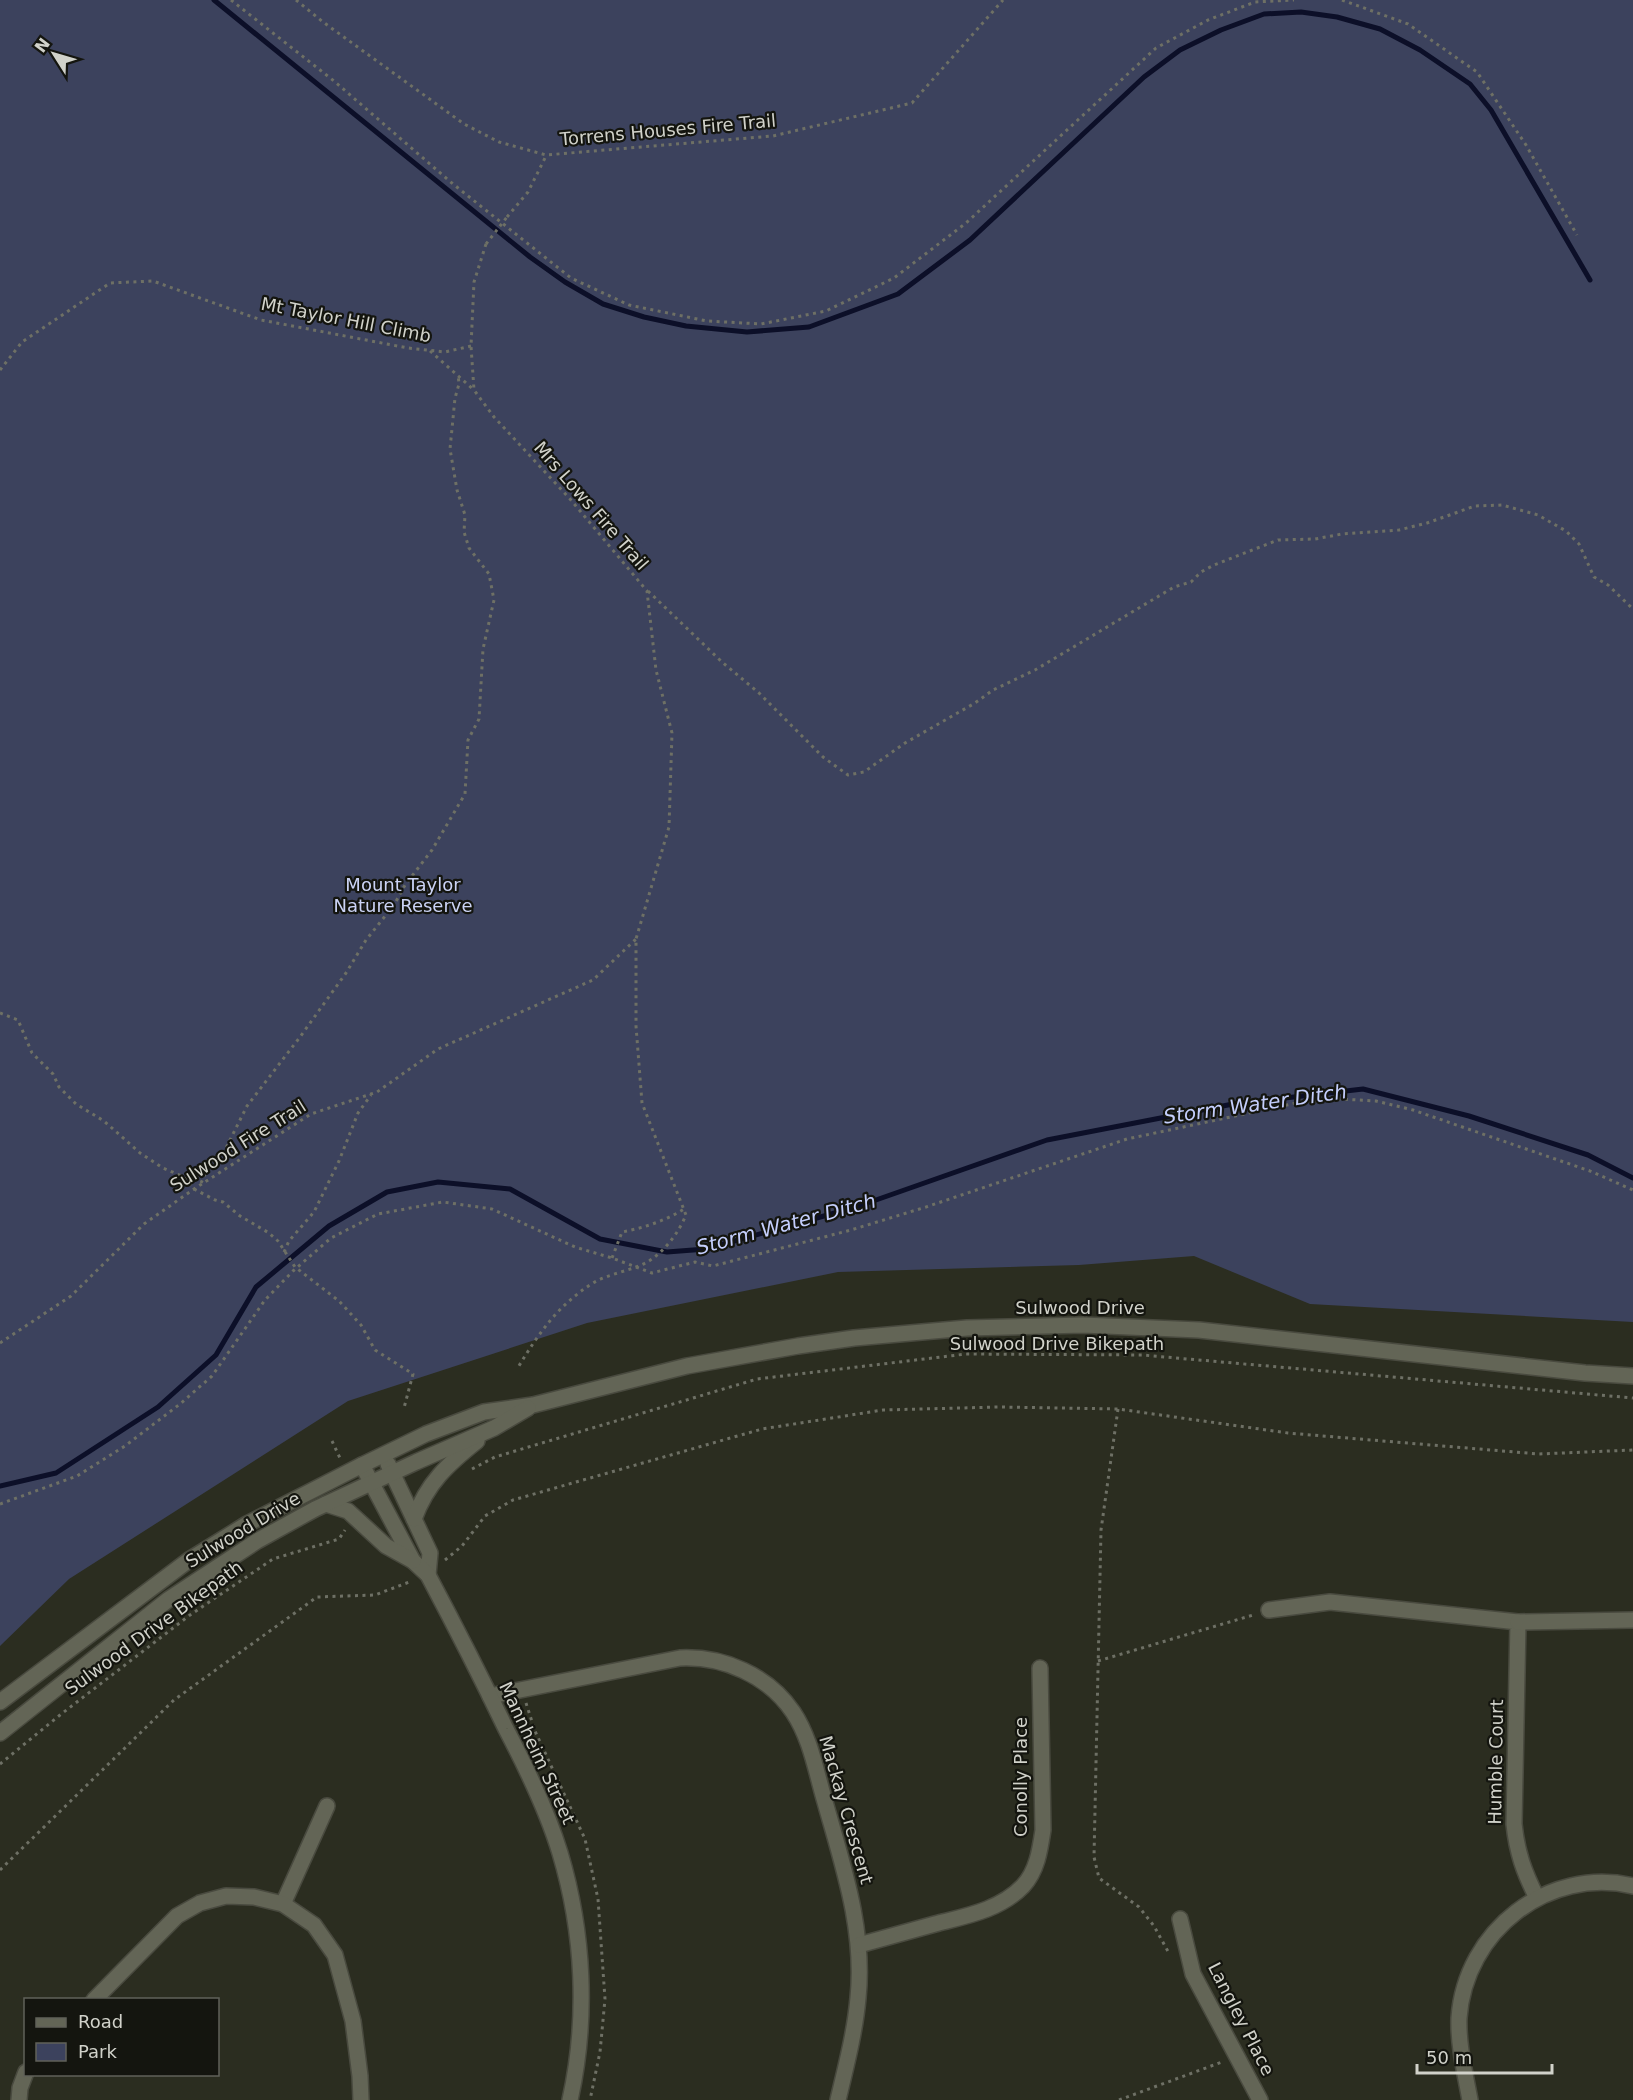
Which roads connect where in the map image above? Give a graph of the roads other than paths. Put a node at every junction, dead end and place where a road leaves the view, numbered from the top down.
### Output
1 (1633, 1376) edge
2 (533, 1405) junction
3 (494, 1428) junction
4 (384, 1455) junction
5 (362, 1465) junction
6 (392, 1473) junction
7 (372, 1482) junction
8 (326, 1504) junction
9 (414, 1519) junction
10 (413, 1561) junction
11 (428, 1575) junction
12 (1269, 1610) road end
13 (1633, 1620) edge
14 (1518, 1622) junction
15 (1040, 1668) dead end
16 (490, 1696) junction
17 (0, 1702) edge
18 (0, 1733) edge
19 (327, 1806) dead end
20 (1633, 1886) edge
21 (1537, 1898) junction
22 (283, 1904) junction
23 (1180, 1919) dead end
24 (859, 1945) junction
25 (96, 1998) edge
26 (24, 2076) edge
27 (19, 2100) edge
28 (361, 2100) edge
29 (570, 2100) edge
30 (838, 2100) edge
31 (1260, 2100) edge
32 (1470, 2100) edge

1 - 2 street, Sulwood Drive
2 - 3 street, Sulwood Drive
2 - 4 street, Sulwood Drive
3 - 6 street, Sulwood Drive
3 - 9 street
4 - 5 street, Sulwood Drive
4 - 6 street, Mannheim Street
5 - 7 street, Mannheim Street
5 - 17 street, Sulwood Drive
6 - 7 street, Sulwood Drive
6 - 9 street, Mannheim Street
7 - 8 street, Sulwood Drive
7 - 10 street, Mannheim Street
8 - 10 street
8 - 18 street, Sulwood Drive
9 - 11 street, Mannheim Street
10 - 11 street, Mannheim Street
11 - 16 street, Mannheim Street
12 - 14 street
13 - 14 street
14 - 21 street, Humble Court
15 - 24 street, Conolly Place
16 - 24 street, Mackay Crescent
16 - 29 street, Mannheim Street
19 - 22 street
20 - 21 street
21 - 32 street
22 - 25 street
22 - 28 street
23 - 31 street, Langley Place
24 - 30 street, Mackay Crescent
26 - 27 street

